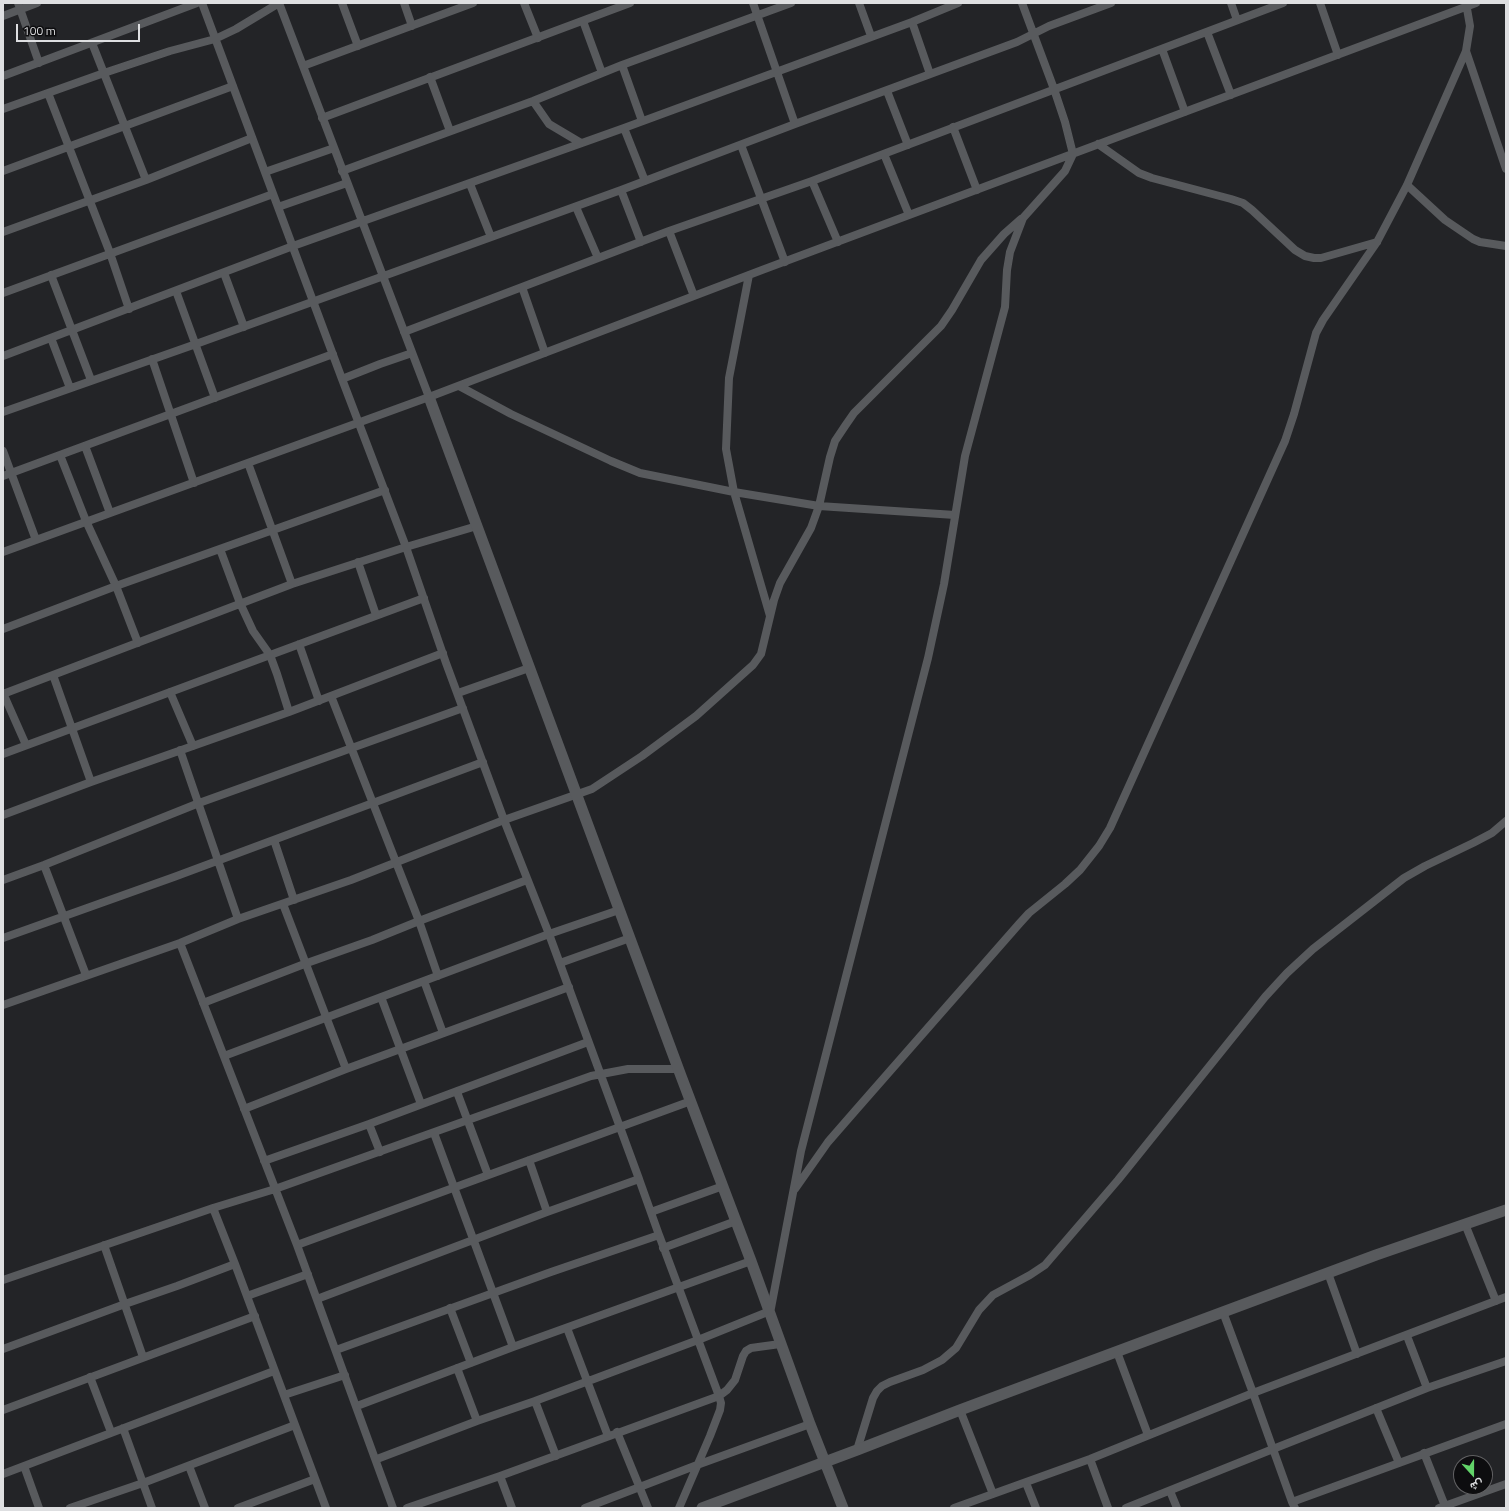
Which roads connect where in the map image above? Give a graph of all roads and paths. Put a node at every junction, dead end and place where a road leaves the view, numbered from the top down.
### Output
1 (37, 3) edge
2 (197, 3) edge
3 (202, 3) edge
4 (279, 3) edge
5 (342, 3) edge
6 (404, 3) edge
7 (473, 3) edge
8 (524, 3) edge
9 (630, 3) edge
10 (753, 3) edge
11 (791, 3) edge
12 (859, 3) edge
13 (1022, 3) edge
14 (1111, 3) edge
15 (1231, 3) edge
16 (1283, 3) edge
17 (1320, 3) edge
18 (1476, 3) edge
19 (955, 4) edge
20 (1467, 5) edge
21 (19, 6) edge
22 (3, 16) edge
23 (757, 16) junction
24 (1237, 20) junction
25 (582, 21) junction
26 (912, 22) junction
27 (412, 26) junction
28 (1207, 32) junction
29 (1034, 34) junction
30 (871, 36) junction
31 (538, 38) junction
32 (215, 39) junction
33 (92, 43) junction
34 (358, 46) junction
35 (1162, 49) junction
36 (1466, 51) junction
37 (1338, 55) junction
38 (39, 63) junction
39 (303, 66) junction
40 (622, 66) junction
41 (777, 71) junction
42 (602, 73) junction
43 (104, 74) junction
44 (930, 74) junction
45 (3, 76) edge
46 (430, 77) junction
47 (233, 86) junction
48 (1054, 89) junction
49 (887, 91) junction
50 (48, 93) junction
51 (1230, 95) junction
52 (533, 101) junction
53 (3, 109) edge
54 (1185, 112) junction
55 (322, 118) junction
56 (642, 121) junction
57 (795, 124) junction
58 (124, 126) junction
59 (953, 127) junction
60 (624, 128) junction
61 (450, 130) junction
62 (252, 138) junction
63 (581, 143) junction
64 (1098, 144) junction
65 (741, 145) junction
66 (908, 145) junction
67 (69, 146) junction
68 (334, 148) junction
69 (884, 154) junction
70 (1073, 154) junction
71 (1506, 169) edge
72 (3, 171) edge
73 (342, 171) junction
74 (265, 172) junction
75 (146, 180) junction
76 (645, 181) junction
77 (812, 181) junction
78 (347, 183) junction
79 (470, 184) junction
80 (1407, 185) junction
81 (621, 190) junction
82 (977, 190) junction
83 (273, 194) junction
84 (760, 199) junction
85 (90, 200) junction
86 (576, 207) junction
87 (278, 208) junction
88 (909, 215) junction
89 (1023, 218) junction
90 (362, 222) junction
91 (669, 231) junction
92 (3, 232) edge
93 (491, 237) junction
94 (641, 242) junction
95 (838, 242) junction
96 (1377, 242) junction
97 (293, 246) junction
98 (1506, 246) edge
99 (110, 253) junction
100 (598, 258) junction
101 (785, 262) junction
102 (224, 273) junction
103 (51, 275) junction
104 (749, 275) junction
105 (383, 276) junction
106 (522, 288) junction
107 (176, 291) junction
108 (3, 293) edge
109 (694, 296) junction
110 (314, 301) junction
111 (130, 309) junction
112 (244, 326) junction
113 (72, 330) junction
114 (404, 332) junction
115 (51, 338) junction
116 (196, 344) junction
117 (546, 353) junction
118 (333, 354) junction
119 (412, 354) junction
120 (3, 356) edge
121 (152, 359) junction
122 (342, 379) junction
123 (91, 380) junction
124 (459, 386) junction
125 (70, 388) junction
126 (429, 397) junction
127 (216, 398) junction
128 (3, 412) edge
129 (171, 414) junction
130 (359, 423) junction
131 (85, 446) junction
132 (3, 451) edge
133 (60, 455) junction
134 (248, 463) junction
135 (7, 474) edge
136 (194, 483) junction
137 (385, 490) junction
138 (734, 492) junction
139 (819, 506) junction
140 (110, 513) junction
141 (955, 516) junction
142 (86, 521) junction
143 (477, 526) junction
144 (272, 530) junction
145 (36, 540) junction
146 (406, 547) junction
147 (220, 549) junction
148 (3, 552) edge
149 (358, 562) junction
150 (292, 584) junction
151 (116, 586) junction
152 (424, 598) junction
153 (240, 603) junction
154 (376, 615) junction
155 (770, 616) junction
156 (3, 629) edge
157 (138, 642) junction
158 (299, 644) junction
159 (443, 653) junction
160 (270, 655) junction
161 (529, 668) junction
162 (53, 675) junction
163 (170, 692) junction
164 (458, 693) junction
165 (3, 694) edge
166 (331, 696) junction
167 (319, 701) junction
168 (463, 708) junction
169 (289, 712) junction
170 (72, 728) junction
171 (26, 745) junction
172 (193, 746) junction
173 (351, 748) junction
174 (180, 750) junction
175 (3, 754) edge
176 (483, 762) junction
177 (91, 782) junction
178 (576, 795) junction
179 (199, 803) junction
180 (373, 804) junction
181 (3, 815) edge
182 (504, 820) junction
183 (1506, 821) edge
184 (274, 840) junction
185 (218, 860) junction
186 (396, 862) junction
187 (44, 865) junction
188 (3, 880) edge
189 (527, 880) junction
190 (294, 900) junction
191 (283, 904) junction
192 (619, 910) junction
193 (64, 915) junction
194 (238, 919) junction
195 (419, 921) junction
196 (549, 934) junction
197 (3, 938) edge
198 (630, 938) junction
199 (180, 943) junction
200 (307, 963) junction
201 (560, 964) junction
202 (86, 976) junction
203 (438, 976) junction
204 (424, 981) junction
205 (569, 987) junction
206 (381, 997) junction
207 (203, 1003) junction
208 (3, 1005) edge
209 (327, 1017) junction
210 (443, 1033) junction
211 (588, 1042) junction
212 (401, 1048) junction
213 (224, 1056) junction
214 (678, 1068) junction
215 (346, 1069) junction
216 (600, 1074) junction
217 (457, 1092) junction
218 (691, 1101) junction
219 (421, 1104) junction
220 (244, 1109) junction
221 (467, 1120) junction
222 (369, 1124) junction
223 (620, 1127) junction
224 (434, 1133) junction
225 (380, 1152) junction
226 (264, 1160) junction
227 (529, 1160) junction
228 (488, 1175) junction
229 (639, 1179) junction
230 (723, 1186) junction
231 (454, 1188) junction
232 (275, 1190) junction
233 (794, 1192) junction
234 (213, 1208) junction
235 (1506, 1210) edge
236 (547, 1212) junction
237 (651, 1212) junction
238 (736, 1221) junction
239 (1465, 1224) junction
240 (659, 1234) junction
241 (473, 1240) junction
242 (104, 1245) junction
243 (298, 1245) junction
244 (664, 1248) junction
245 (751, 1261) junction
246 (235, 1264) junction
247 (1328, 1273) junction
248 (308, 1274) junction
249 (3, 1279) edge
250 (678, 1288) junction
251 (493, 1293) junction
252 (247, 1296) junction
253 (1506, 1298) edge
254 (317, 1299) junction
255 (1496, 1301) junction
256 (125, 1304) junction
257 (450, 1308) junction
258 (768, 1311) junction
259 (1223, 1312) junction
260 (255, 1316) junction
261 (568, 1328) junction
262 (1407, 1336) junction
263 (698, 1340) junction
264 (780, 1344) junction
265 (513, 1347) junction
266 (3, 1349) edge
267 (336, 1350) junction
268 (1117, 1352) junction
269 (1357, 1354) junction
270 (143, 1357) junction
271 (1506, 1360) edge
272 (471, 1363) junction
273 (457, 1368) junction
274 (274, 1372) junction
275 (345, 1375) junction
276 (90, 1377) junction
277 (587, 1382) junction
278 (1427, 1388) junction
279 (1253, 1394) junction
280 (284, 1395) junction
281 (719, 1396) junction
282 (535, 1401) junction
283 (357, 1406) junction
284 (1376, 1408) junction
285 (3, 1410) edge
286 (960, 1410) junction
287 (477, 1421) junction
288 (810, 1424) junction
289 (1506, 1424) edge
290 (295, 1425) junction
291 (123, 1428) junction
292 (111, 1432) junction
293 (617, 1432) junction
294 (1148, 1435) junction
295 (608, 1436) junction
296 (1274, 1449) junction
297 (856, 1450) junction
298 (1424, 1453) junction
299 (556, 1456) junction
300 (377, 1459) junction
301 (1090, 1459) junction
302 (825, 1463) junction
303 (1399, 1463) junction
304 (697, 1465) junction
305 (24, 1466) junction
306 (189, 1466) junction
307 (3, 1474) edge
308 (500, 1476) junction
309 (315, 1479) junction
310 (143, 1483) junction
311 (1026, 1483) junction
312 (1506, 1484) edge
313 (639, 1486) junction
314 (1170, 1491) junction
315 (993, 1494) junction
316 (723, 1504) edge
317 (1294, 1505) edge
318 (244, 1507) edge
319 (1442, 1507) edge
320 (39, 1508) edge
321 (70, 1508) edge
322 (152, 1508) edge
323 (205, 1508) edge
324 (326, 1508) edge
325 (393, 1508) edge
326 (407, 1508) edge
327 (512, 1508) edge
328 (585, 1508) edge
329 (648, 1508) edge
330 (679, 1508) edge
331 (702, 1508) edge
332 (843, 1508) edge
333 (954, 1508) edge
334 (1036, 1508) edge
335 (1108, 1508) edge
336 (1126, 1508) edge
337 (1177, 1508) edge

1 - 21 street
2 - 33 street
3 - 32 street
4 - 32 street
4 - 39 street
5 - 34 street
6 - 27 street
7 - 27 street
8 - 31 street
9 - 25 street
10 - 23 street
11 - 23 street
12 - 30 street
13 - 29 street
14 - 29 street
15 - 24 street
16 - 24 street
17 - 37 street
18 - 20 street
19 - 26 street
20 - 36 street
20 - 37 street
21 - 22 street
21 - 38 street
23 - 40 street
23 - 41 street
24 - 28 street
25 - 31 street
25 - 42 street
26 - 30 street
26 - 44 street
27 - 34 street
28 - 35 street
28 - 51 street
29 - 44 street
29 - 48 street
30 - 41 street
31 - 46 street
32 - 43 street
32 - 47 street
33 - 38 street
33 - 43 street
34 - 39 street
35 - 48 street
35 - 54 street
36 - 71 street
36 - 80 street
37 - 51 street
38 - 45 street
39 - 55 street
40 - 42 street
40 - 56 street
41 - 56 street
41 - 57 street
42 - 52 street
43 - 50 street
43 - 58 street
44 - 49 street
46 - 55 street
46 - 61 street
47 - 58 street
47 - 62 street
48 - 59 street
48 - 70 street
49 - 57 street
49 - 66 street
50 - 53 street
50 - 67 street
51 - 54 street
52 - 61 street
52 - 63 street
54 - 64 street
55 - 68 street
56 - 60 street
57 - 65 street
58 - 67 street
58 - 75 street
59 - 66 street
59 - 82 street
60 - 63 street
60 - 76 street
61 - 73 street
62 - 74 street
62 - 75 street
63 - 79 street
64 - 70 street
64 - 96 street
65 - 76 street
65 - 84 street
66 - 69 street
67 - 72 street
67 - 85 street
68 - 73 street
68 - 74 street
69 - 77 street
69 - 88 street
70 - 82 street
70 - 89 street
73 - 78 street
74 - 83 street
75 - 85 street
76 - 81 street
77 - 84 street
77 - 95 street
78 - 87 street
78 - 90 street
79 - 90 street
79 - 93 street
80 - 96 street
80 - 98 street
81 - 86 street
81 - 94 street
82 - 88 street
83 - 87 street
83 - 99 street
84 - 91 street
84 - 101 street
85 - 92 street
85 - 99 street
86 - 93 street
86 - 100 street
87 - 97 street
88 - 95 street
89 - 139 street
89 - 141 street
90 - 97 street
90 - 105 street
91 - 94 street
91 - 109 street
93 - 105 street
94 - 100 street
95 - 101 street
96 - 233 street
97 - 102 street
97 - 110 street
99 - 103 street
99 - 111 street
100 - 106 street
101 - 104 street
102 - 107 street
102 - 112 street
103 - 108 street
103 - 113 street
104 - 109 street
104 - 138 street
105 - 110 street
105 - 114 street
106 - 114 street
106 - 117 street
107 - 111 street
107 - 116 street
109 - 117 street
110 - 112 street
110 - 118 street
111 - 113 street
112 - 116 street
113 - 115 street
113 - 123 street
114 - 119 street
115 - 120 street
115 - 125 street
116 - 121 street
116 - 127 street
117 - 124 street
118 - 122 street
118 - 127 street
119 - 122 street
119 - 126 street
121 - 123 street
121 - 129 street
122 - 130 street
123 - 125 street
124 - 126 street
124 - 138 street
125 - 128 street
126 - 130 street
126 - 143 street
127 - 129 street
129 - 131 street
129 - 136 street
130 - 134 street
130 - 137 street
131 - 133 street
131 - 140 street
132 - 135 street
133 - 135 street
133 - 142 street
134 - 136 street
134 - 144 street
135 - 145 street
136 - 140 street
137 - 144 street
137 - 146 street
138 - 139 street
138 - 155 street
139 - 141 street
139 - 155 street
140 - 142 street
141 - 233 street
142 - 145 street
142 - 151 street
143 - 146 street
143 - 161 street
144 - 147 street
144 - 150 street
145 - 148 street
146 - 149 street
146 - 152 street
147 - 151 street
147 - 153 street
149 - 150 street
149 - 154 street
150 - 153 street
151 - 156 street
151 - 157 street
152 - 154 street
152 - 159 street
153 - 157 street
153 - 160 street
154 - 158 street
155 - 178 street
157 - 162 street
158 - 160 street
158 - 167 street
159 - 164 street
159 - 166 street
160 - 163 street
160 - 169 street
161 - 164 street
161 - 178 street
162 - 165 street
162 - 170 street
163 - 170 street
163 - 172 street
164 - 168 street
165 - 171 street
166 - 167 street
166 - 173 street
167 - 169 street
168 - 173 street
168 - 176 street
169 - 172 street
170 - 171 street
170 - 177 street
171 - 175 street
172 - 174 street
173 - 179 street
173 - 180 street
174 - 177 street
174 - 179 street
176 - 180 street
176 - 182 street
177 - 181 street
178 - 182 street
178 - 192 street
179 - 185 street
179 - 187 street
180 - 184 street
180 - 186 street
182 - 186 street
182 - 189 street
183 - 297 street
184 - 185 street
184 - 190 street
185 - 193 street
185 - 194 street
186 - 190 street
186 - 195 street
187 - 188 street
187 - 193 street
189 - 195 street
189 - 196 street
190 - 191 street
191 - 194 street
191 - 200 street
192 - 196 street
192 - 198 street
193 - 197 street
193 - 202 street
194 - 199 street
195 - 200 street
195 - 203 street
196 - 201 street
196 - 203 street
198 - 201 street
198 - 214 street
199 - 202 street
199 - 207 street
200 - 207 street
200 - 209 street
201 - 205 street
202 - 208 street
203 - 204 street
204 - 206 street
204 - 210 street
205 - 210 street
205 - 211 street
206 - 209 street
206 - 212 street
207 - 213 street
209 - 213 street
209 - 215 street
210 - 212 street
211 - 216 street
211 - 217 street
212 - 215 street
212 - 219 street
213 - 220 street
214 - 216 street
214 - 218 street
215 - 220 street
216 - 221 street
216 - 223 street
217 - 219 street
217 - 221 street
218 - 223 street
218 - 230 street
219 - 222 street
220 - 226 street
221 - 224 street
221 - 228 street
222 - 225 street
222 - 226 street
223 - 227 street
223 - 229 street
224 - 225 street
224 - 231 street
225 - 232 street
226 - 232 street
227 - 228 street
227 - 236 street
228 - 231 street
229 - 236 street
229 - 237 street
230 - 237 street
230 - 238 street
231 - 241 street
231 - 243 street
232 - 234 street
232 - 243 street
233 - 258 street
234 - 242 street
234 - 246 street
235 - 239 street
236 - 241 street
237 - 240 street
238 - 244 street
238 - 245 street
239 - 247 street
239 - 255 street
240 - 244 street
240 - 251 street
241 - 251 street
241 - 254 street
242 - 249 street
242 - 256 street
243 - 248 street
244 - 250 street
245 - 250 street
245 - 258 street
246 - 252 street
246 - 256 street
247 - 259 street
247 - 269 street
248 - 252 street
248 - 254 street
250 - 261 street
250 - 263 street
251 - 257 street
251 - 265 street
252 - 260 street
253 - 255 street
254 - 267 street
255 - 262 street
256 - 266 street
256 - 270 street
257 - 267 street
257 - 272 street
258 - 263 street
258 - 264 street
259 - 268 street
259 - 279 street
260 - 270 street
260 - 274 street
261 - 265 street
261 - 277 street
262 - 269 street
262 - 278 street
263 - 277 street
263 - 281 street
264 - 281 street
264 - 288 street
265 - 272 street
267 - 275 street
268 - 286 street
268 - 294 street
269 - 279 street
270 - 276 street
271 - 278 street
272 - 273 street
273 - 283 street
273 - 287 street
274 - 280 street
274 - 291 street
275 - 280 street
275 - 283 street
276 - 285 street
276 - 292 street
277 - 282 street
277 - 295 street
278 - 284 street
279 - 294 street
279 - 296 street
280 - 290 street
281 - 293 street
281 - 304 street
282 - 287 street
282 - 299 street
283 - 300 street
284 - 296 street
284 - 303 street
286 - 297 street
286 - 315 street
287 - 300 street
288 - 302 street
288 - 304 street
289 - 298 street
290 - 306 street
290 - 309 street
291 - 292 street
291 - 310 street
292 - 305 street
293 - 295 street
293 - 313 street
294 - 301 street
295 - 299 street
296 - 314 street
296 - 317 street
297 - 302 street
298 - 303 street
298 - 319 street
299 - 308 street
300 - 325 street
301 - 311 street
301 - 335 street
302 - 316 street
302 - 332 street
303 - 317 street
304 - 313 street
304 - 330 street
305 - 307 street
305 - 320 street
306 - 310 street
306 - 323 street
308 - 326 street
308 - 327 street
309 - 318 street
309 - 324 street
310 - 321 street
310 - 322 street
311 - 315 street
311 - 334 street
312 - 319 street
313 - 328 street
313 - 329 street
314 - 336 street
314 - 337 street
315 - 333 street
316 - 331 street

